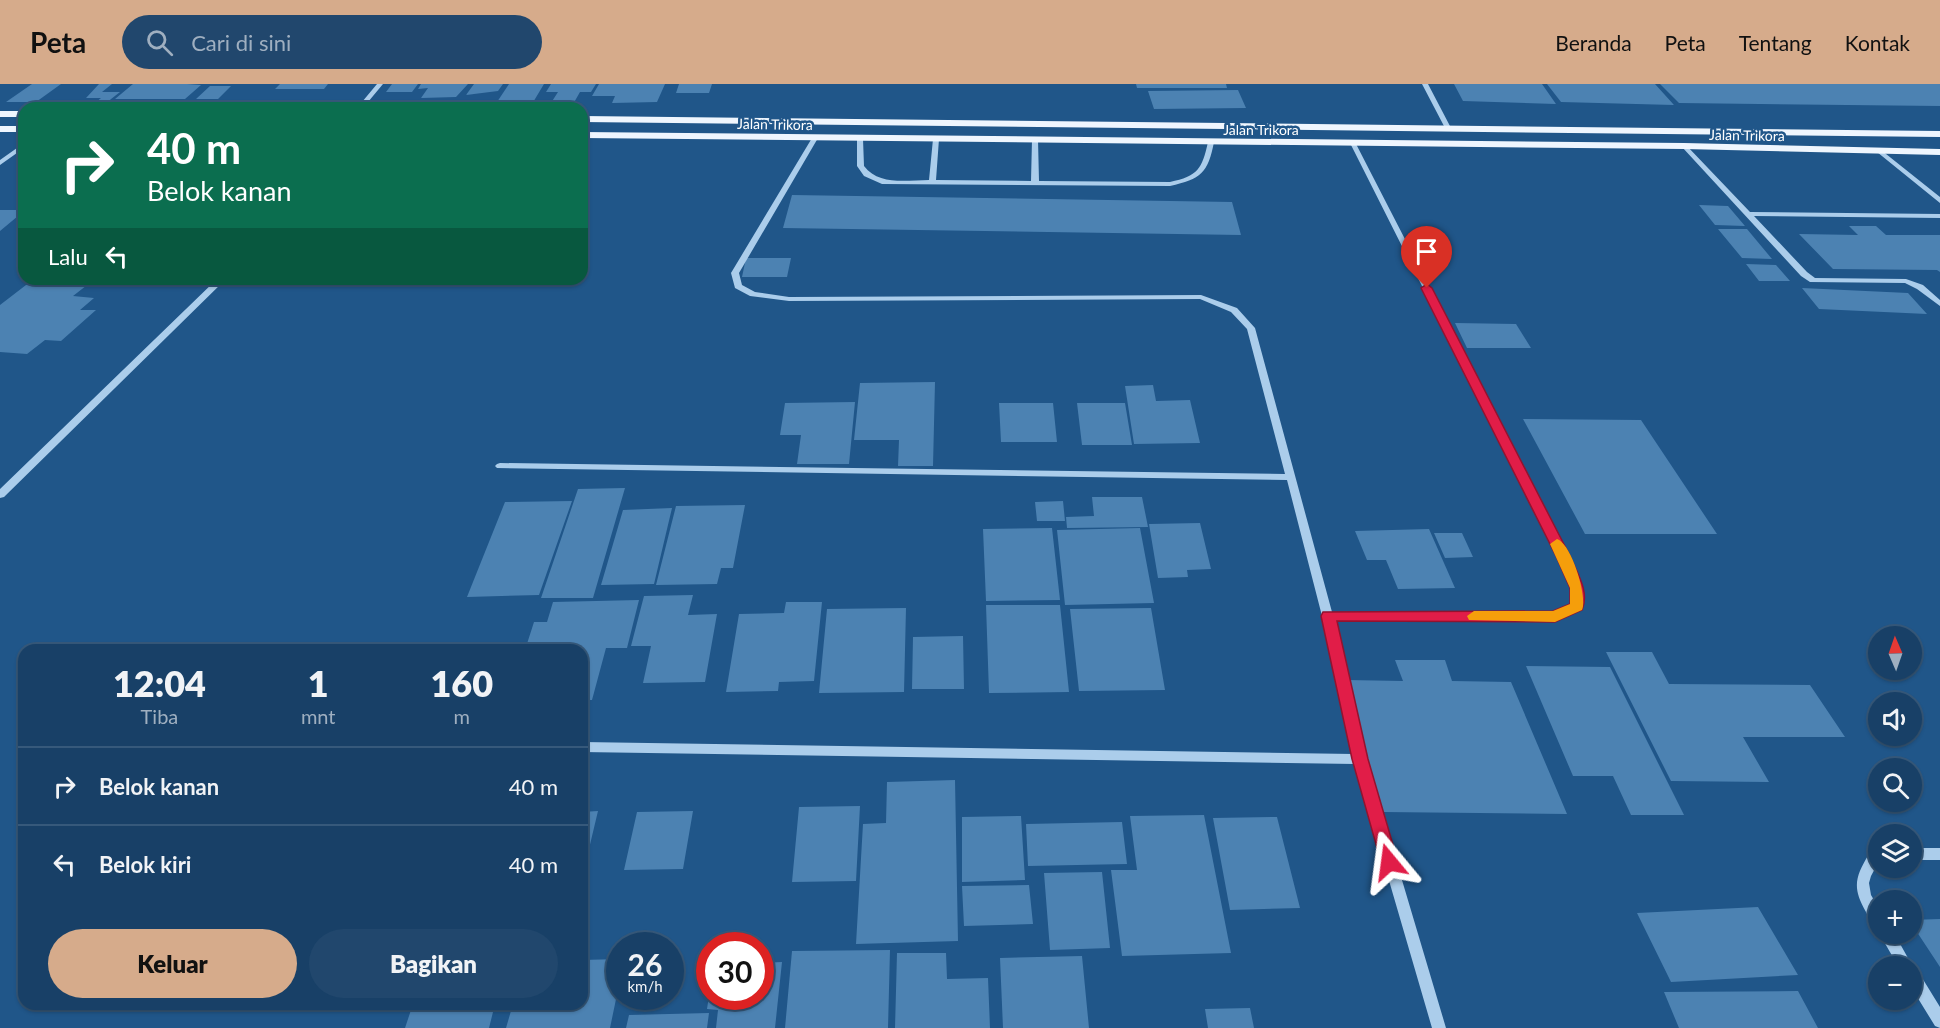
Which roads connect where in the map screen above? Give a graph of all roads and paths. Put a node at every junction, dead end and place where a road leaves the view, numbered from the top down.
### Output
1 (380, 84) edge
2 (1425, 84) edge
3 (365, 102) edge
4 (0, 114) edge
5 (18, 114) edge
6 (588, 119) edge
7 (1448, 128) junction
8 (0, 129) edge
9 (18, 129) edge
10 (1940, 134) edge
11 (588, 135) edge
12 (815, 138) junction
13 (860, 139) junction
14 (936, 139) junction
15 (1035, 140) junction
16 (1211, 142) junction
17 (1353, 143) junction
18 (1684, 146) junction
19 (18, 150) edge
20 (1879, 151) junction
21 (1940, 152) edge
22 (0, 163) edge
23 (932, 182) junction
24 (1035, 183) junction
25 (1940, 201) edge
26 (1748, 214) junction
27 (1940, 216) edge
28 (216, 285) edge
29 (1940, 304) edge
30 (500, 466) dead end
31 (1289, 477) junction
32 (0, 495) edge
33 (1328, 616) junction
34 (588, 747) edge
35 (1360, 759) junction
36 (1922, 854) edge
37 (1940, 854) edge
38 (1868, 868) edge
39 (1868, 903) edge
40 (1922, 992) edge
41 (1940, 1021) edge
42 (1439, 1028) edge

1 - 3 street
2 - 7 street
4 - 5 main road
6 - 7 main road, Jalan Trikora
7 - 10 main road, Jalan Trikora
8 - 9 main road
11 - 12 main road, Jalan Trikora
12 - 13 main road, Jalan Trikora
12 - 31 street
13 - 14 main road, Jalan Trikora
13 - 23 street
14 - 15 main road, Jalan Trikora
14 - 23 street
15 - 16 main road, Jalan Trikora
15 - 24 street
16 - 17 main road, Jalan Trikora
16 - 24 street
17 - 18 main road, Jalan Trikora
17 - 33 street
18 - 20 main road, Jalan Trikora
18 - 26 street
19 - 22 street
20 - 21 main road, Jalan Trikora
20 - 25 street
23 - 24 street
26 - 27 street
26 - 29 street
28 - 32 street
30 - 31 street
31 - 33 street
33 - 35 street
34 - 35 street
35 - 42 street
36 - 37 street
38 - 39 street
40 - 41 street

